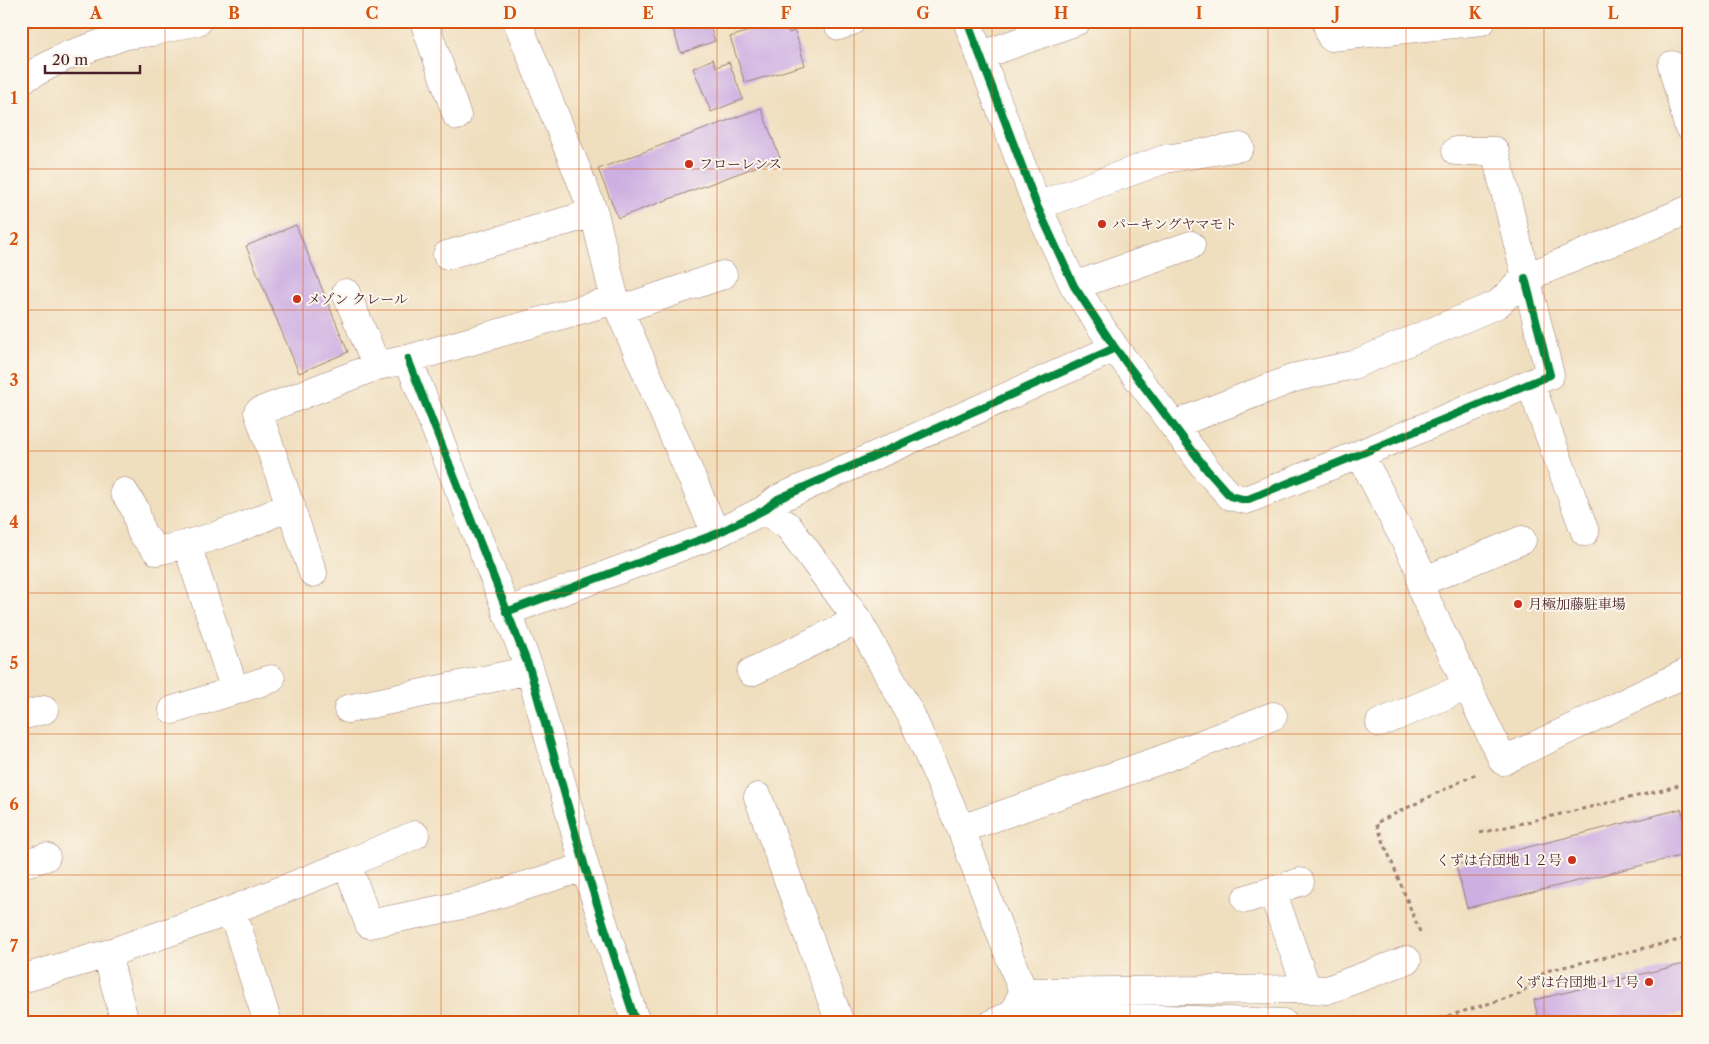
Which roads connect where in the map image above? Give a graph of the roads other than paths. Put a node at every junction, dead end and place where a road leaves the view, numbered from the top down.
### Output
1 (198, 21) edge
2 (424, 21) edge
3 (516, 21) edge
4 (967, 21) edge
5 (1077, 21) edge
6 (1326, 21) edge
7 (1482, 21) edge
8 (138, 27) edge
9 (980, 56) junction
10 (1672, 65) dead end
11 (21, 80) edge
12 (457, 116) dead end
13 (1688, 126) edge
14 (1240, 147) dead end
15 (1456, 151) dead end
16 (1037, 206) junction
17 (1688, 210) edge
18 (594, 214) junction
19 (1191, 245) dead end
20 (447, 255) dead end
21 (723, 275) dead end
22 (1525, 278) junction
23 (1074, 286) junction
24 (346, 293) dead end
25 (617, 305) junction
26 (1115, 348) junction
27 (408, 359) junction
28 (377, 366) junction
29 (1530, 383) junction
30 (1174, 425) junction
31 (1360, 454) junction
32 (124, 492) dead end
33 (291, 505) junction
34 (764, 510) junction
35 (1585, 532) dead end
36 (716, 534) junction
37 (1522, 540) dead end
38 (187, 545) junction
39 (313, 573) dead end
40 (1422, 582) junction
41 (506, 612) junction
42 (858, 620) junction
43 (530, 670) junction
44 (751, 672) dead end
45 (1688, 672) edge
46 (271, 679) dead end
47 (1468, 686) junction
48 (235, 691) junction
49 (348, 709) dead end
50 (174, 710) dead end
51 (1273, 716) dead end
52 (1380, 723) dead end
53 (758, 797) dead end
54 (961, 829) junction
55 (415, 835) dead end
56 (347, 864) junction
57 (585, 868) junction
58 (1300, 882) dead end
59 (1272, 891) junction
60 (1246, 898) dead end
61 (232, 910) junction
62 (107, 954) junction
63 (1407, 960) road end
64 (21, 979) edge
65 (1308, 989) junction
66 (1010, 1009) edge
67 (125, 1023) edge
68 (268, 1023) edge
69 (636, 1023) edge
70 (840, 1023) edge
71 (1283, 1023) edge

1 - 8 street
2 - 12 street
3 - 18 street
4 - 9 street
5 - 9 street
6 - 7 street
8 - 11 street
9 - 16 street
10 - 13 street
14 - 16 street
15 - 22 street
16 - 23 street
17 - 22 street
18 - 20 street
18 - 25 street
19 - 23 street
21 - 25 street
22 - 29 street
22 - 30 street
23 - 26 street
24 - 28 street
25 - 27 street
25 - 36 street
26 - 30 street
26 - 34 street
27 - 28 street
27 - 41 street
28 - 33 street
29 - 31 street
29 - 35 street
30 - 31 street
31 - 40 street
32 - 38 street
33 - 38 street
33 - 39 street
34 - 36 street
34 - 42 street
36 - 41 street
37 - 40 street
38 - 48 street
40 - 47 street
41 - 43 street
42 - 44 street
42 - 54 street
43 - 49 street
43 - 57 street
45 - 47 street
46 - 48 street
47 - 52 street
48 - 50 street
51 - 54 street
53 - 70 street
54 - 66 street
55 - 56 street
56 - 57 street
56 - 61 street
57 - 69 street
58 - 59 street
59 - 60 street
59 - 65 street
61 - 62 street
61 - 68 street
62 - 64 street
62 - 67 street
63 - 65 street
65 - 66 street
66 - 71 street

